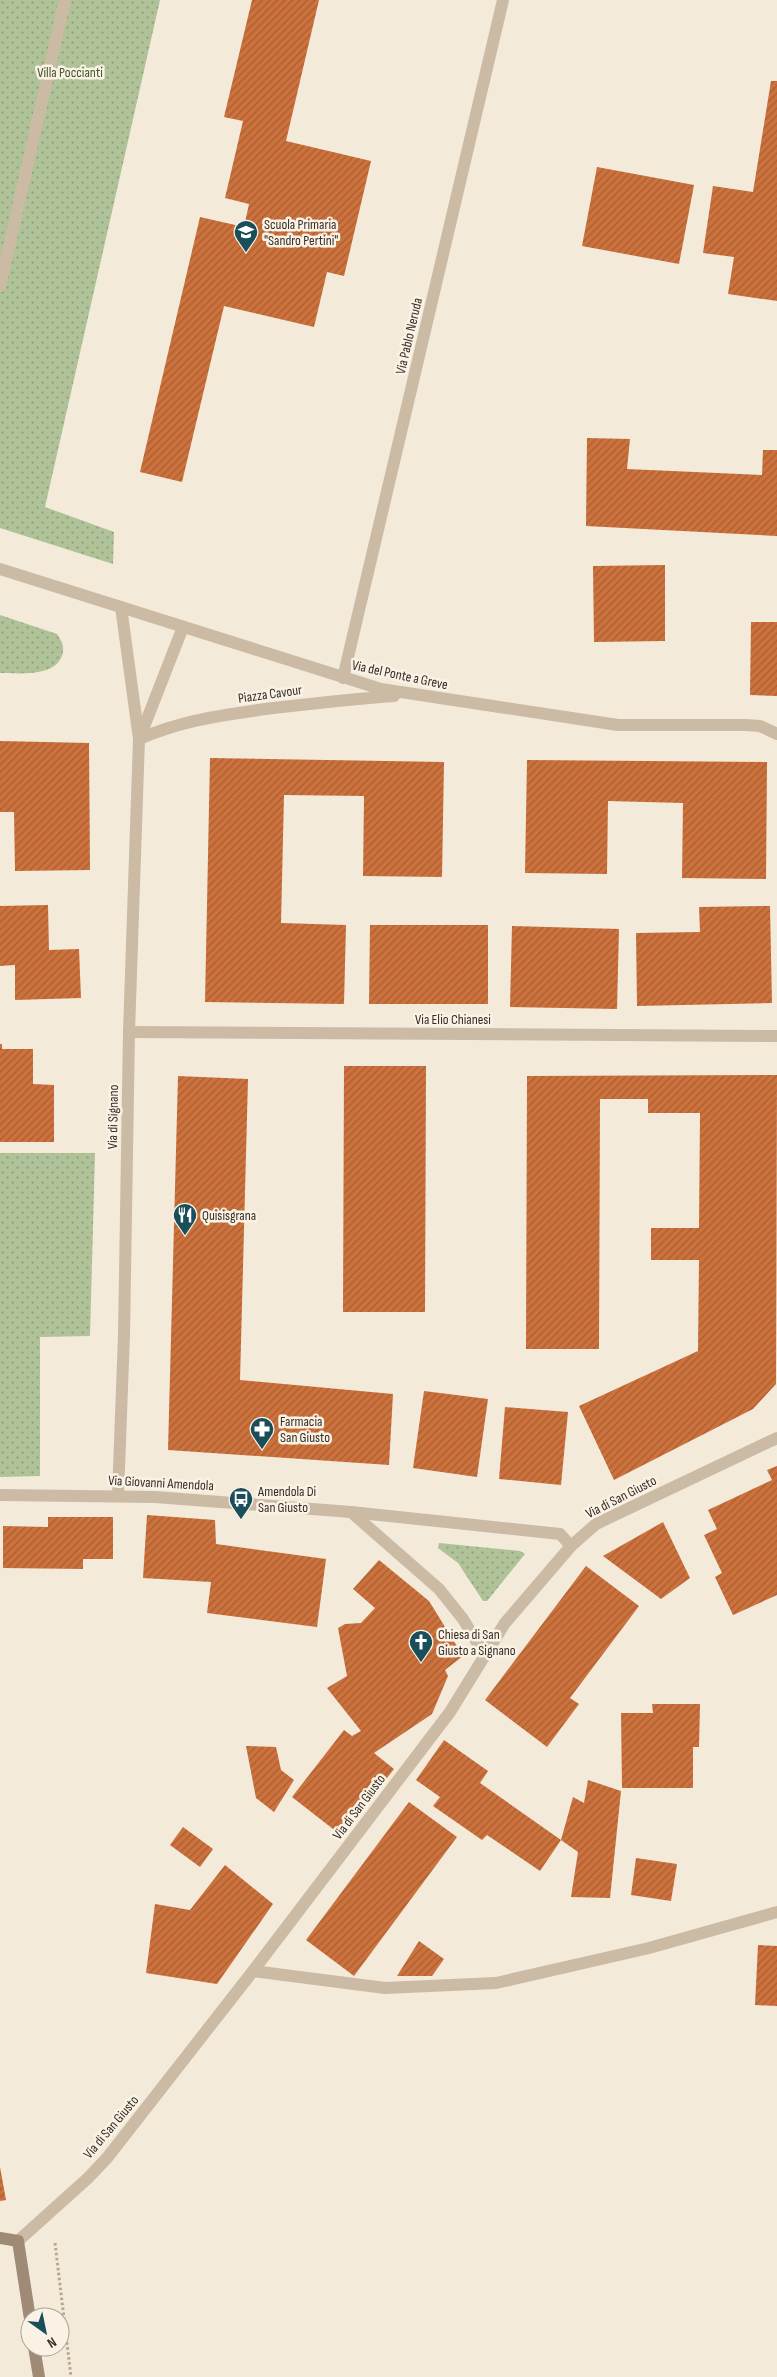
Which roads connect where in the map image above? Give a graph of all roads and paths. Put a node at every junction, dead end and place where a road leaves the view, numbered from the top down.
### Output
1 (65, 0) edge
2 (503, 0) edge
3 (0, 286) edge
4 (0, 569) edge
5 (120, 607) junction
6 (183, 626) junction
7 (343, 678) junction
8 (409, 695) junction
9 (777, 734) edge
10 (139, 739) junction
11 (129, 1032) junction
12 (777, 1036) edge
13 (777, 1438) edge
14 (0, 1495) edge
15 (118, 1495) junction
16 (351, 1512) junction
17 (571, 1546) junction
18 (484, 1654) junction
19 (777, 1912) edge
20 (254, 1971) junction
21 (0, 2238) edge
22 (18, 2240) junction
23 (54, 2242) dead end
24 (28, 2307) edge
25 (36, 2357) edge
26 (39, 2377) edge
27 (71, 2377) edge

1 - 3 street
2 - 7 street, Via Pablo Neruda
4 - 5 street, Via del Ponte a Greve
5 - 6 street, Via del Ponte a Greve
5 - 10 street
6 - 7 street, Via del Ponte a Greve
6 - 10 street
7 - 8 street, Via del Ponte a Greve
8 - 9 street, Via del Ponte a Greve
8 - 10 street, Piazza Cavour
10 - 11 street, Via di Signano
11 - 12 street, Via Elio Chianesi
11 - 15 street, Via di Signano
13 - 17 street, Via di San Giusto
14 - 15 street, Via Giovanni Amendola
15 - 16 street, Via Giovanni Amendola
16 - 17 street, Via Giovanni Amendola
16 - 18 street
17 - 18 street, Via di San Giusto
18 - 20 street, Via di San Giusto
19 - 20 street
20 - 22 street, Via di San Giusto
21 - 22 main road
22 - 24 main road
23 - 27 path
25 - 26 main road

